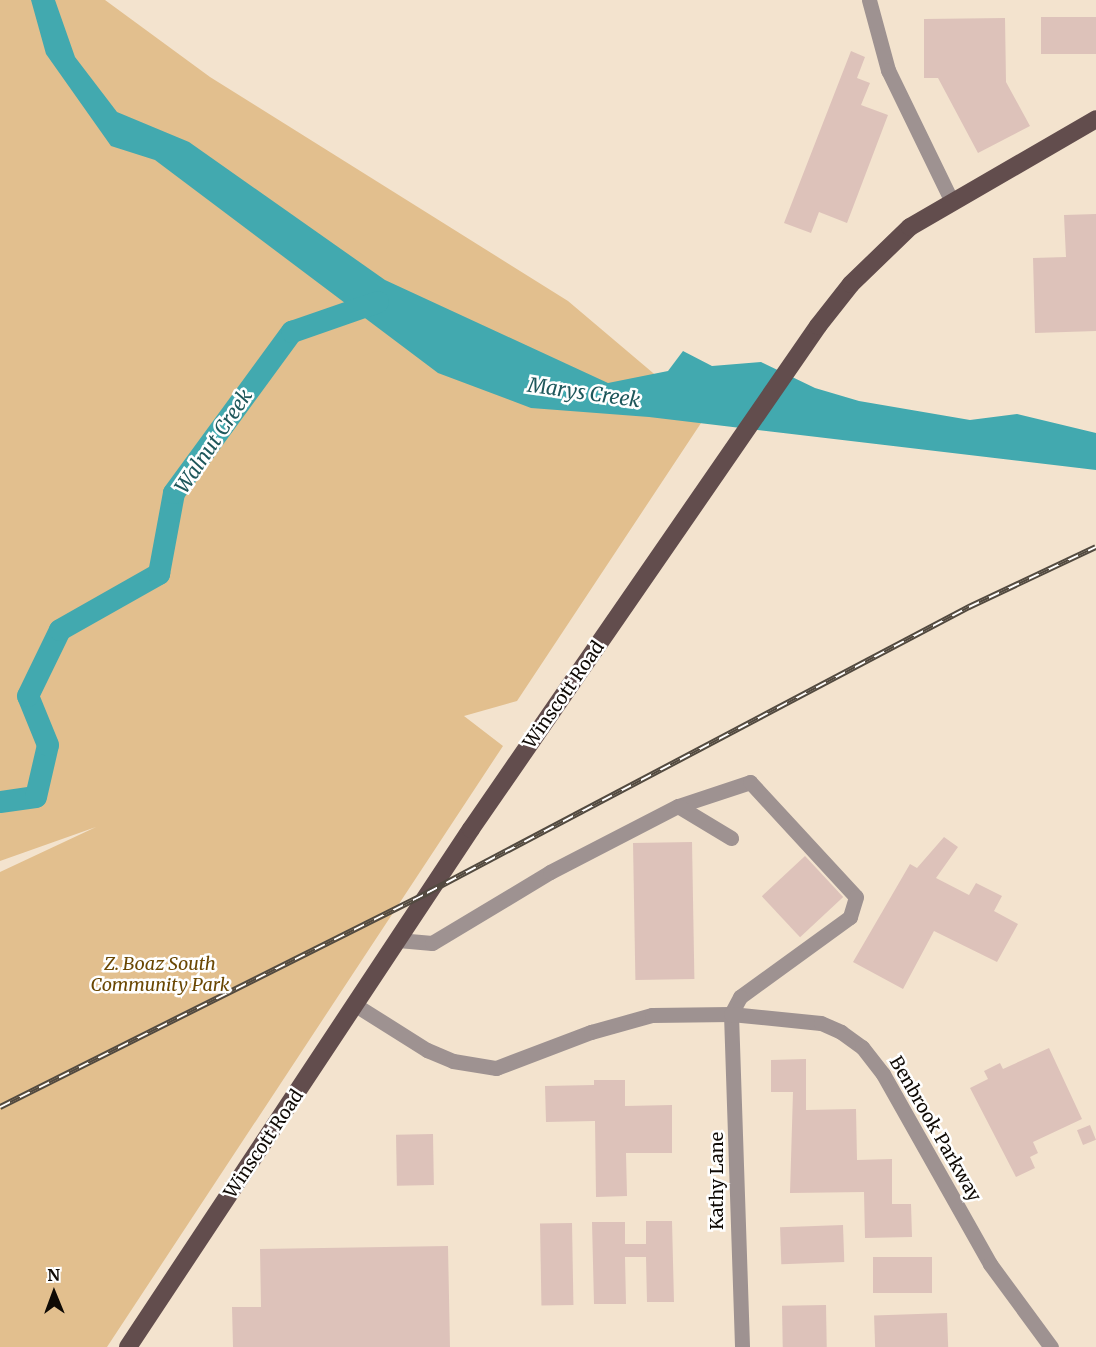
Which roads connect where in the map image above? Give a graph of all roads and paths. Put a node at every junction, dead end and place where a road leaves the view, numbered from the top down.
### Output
1 (869, 0) edge
2 (1096, 119) edge
3 (951, 200) junction
4 (678, 806) junction
5 (731, 838) dead end
6 (398, 940) junction
7 (357, 1005) junction
8 (731, 1014) junction
9 (128, 1347) edge
10 (742, 1347) edge
11 (1051, 1347) edge

1 - 3 street
2 - 3 main road, Winscott Road
3 - 6 main road, Winscott Road
4 - 5 street
4 - 6 street
4 - 8 street
6 - 7 main road, Winscott Road
7 - 8 street, Benbrook Parkway
7 - 9 main road, Winscott Road
8 - 10 street, Kathy Lane
8 - 11 street, Benbrook Parkway

